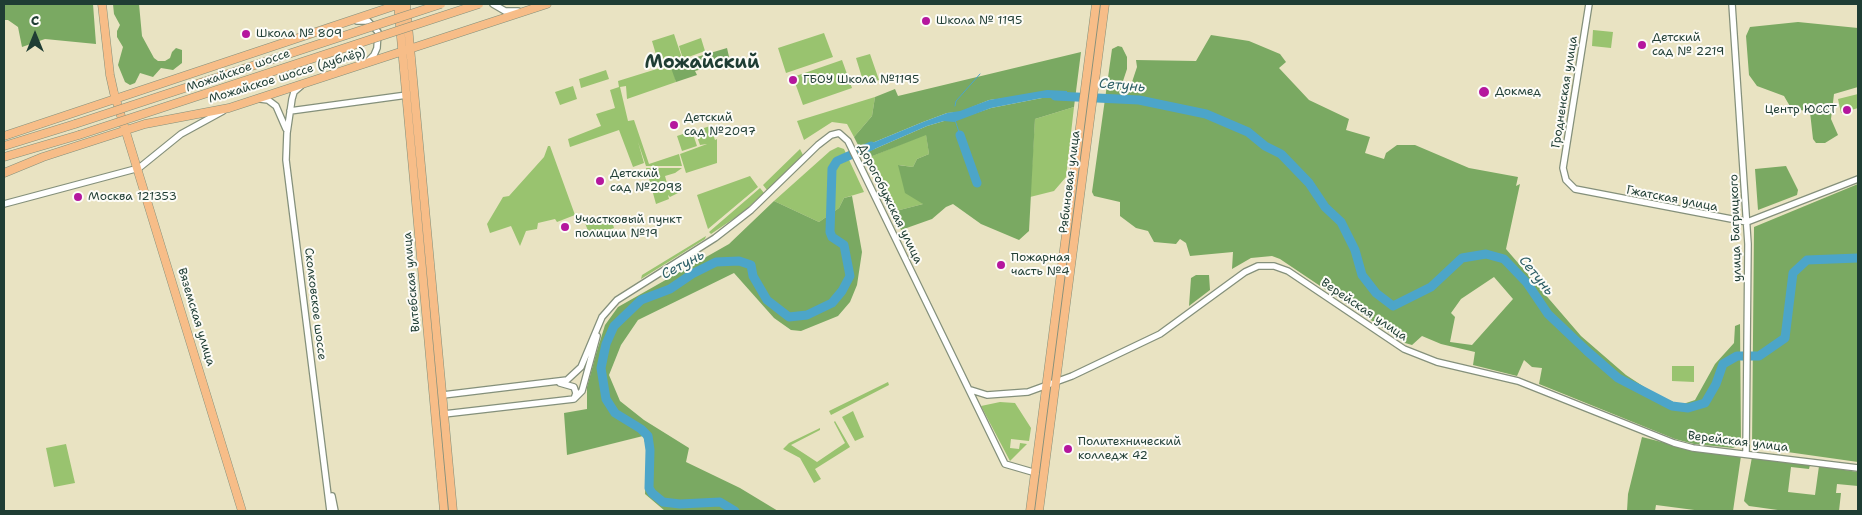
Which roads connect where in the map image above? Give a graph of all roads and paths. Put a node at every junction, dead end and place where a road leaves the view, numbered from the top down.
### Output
1 (102, 4) edge
2 (399, 4) edge
3 (406, 4) edge
4 (442, 4) edge
5 (479, 4) edge
6 (492, 4) edge
7 (547, 4) edge
8 (1096, 4) edge
9 (1105, 4) edge
10 (1590, 4) edge
11 (1732, 4) edge
12 (523, 12) junction
13 (350, 21) junction
14 (407, 50) junction
15 (361, 66) junction
16 (1090, 83) junction
17 (304, 84) junction
18 (406, 94) junction
19 (258, 99) junction
20 (116, 100) junction
21 (229, 108) junction
22 (290, 111) junction
23 (126, 130) junction
24 (287, 133) junction
25 (5, 135) edge
26 (4, 146) edge
27 (43, 157) junction
28 (4, 158) edge
29 (4, 167) edge
30 (139, 168) junction
31 (4, 173) edge
32 (1858, 179) edge
33 (1568, 182) joint
34 (4, 204) edge
35 (1747, 222) junction
36 (611, 308) junction
37 (558, 383) junction
38 (1051, 384) junction
39 (971, 390) junction
40 (443, 396) junction
41 (574, 399) junction
42 (444, 414) junction
43 (1746, 453) junction
44 (1858, 468) edge
45 (1036, 473) junction
46 (328, 477) junction
47 (242, 511) edge
48 (330, 511) edge
49 (335, 511) edge
50 (444, 511) edge
51 (452, 511) edge
52 (1030, 511) edge
53 (1039, 511) edge

1 - 20 main road, Вяземская улица
2 - 13 main road
2 - 14 main road
3 - 14 main road
4 - 26 main road, Можайское шоссе, bridge
5 - 28 main road, Можайское шоссе, bridge
6 - 12 street
7 - 12 main road, Можайское шоссе (дублёр)
8 - 16 main road, Рябиновая улица
9 - 16 main road, Рябиновая улица
10 - 33 street, Гродненская улица
11 - 35 street, улица Багрицкого
12 - 14 main road, Можайское шоссе (дублёр)
13 - 15 street
13 - 20 main road
14 - 15 main road, Можайское шоссе (дублёр)
14 - 18 main road, Витебская улица
14 - 40 main road, Витебская улица
15 - 17 main road, Можайское шоссе (дублёр)
16 - 38 main road, Рябиновая улица
17 - 19 main road, Можайское шоссе (дублёр)
17 - 22 street, Сколковское шоссе
18 - 22 street
18 - 50 main road, Витебская улица
19 - 21 main road, Можайское шоссе (дублёр)
19 - 24 street, Сколковское шоссе
20 - 23 main road, Вяземская улица
20 - 25 main road
21 - 23 main road, Можайское шоссе (дублёр)
21 - 30 street
22 - 24 street, Сколковское шоссе
23 - 27 main road, Можайское шоссе (дублёр)
23 - 30 main road, Вяземская улица
24 - 46 street, Сколковское шоссе
27 - 29 main road
27 - 31 main road, Можайское шоссе (дублёр)
30 - 34 street
30 - 47 main road, Вяземская улица
32 - 35 street
33 - 35 street, Гжатская улица
35 - 43 street, улица Багрицкого
36 - 37 street, Дорогобужская улица
36 - 39 street, Дорогобужская улица
36 - 41 street, Дорогобужская улица
37 - 40 street, Дорогобужская улица
37 - 41 street
38 - 39 street, Верейская улица
38 - 43 street, Верейская улица
38 - 45 main road, Рябиновая улица
38 - 53 main road, Рябиновая улица
39 - 45 street, Дорогобужская улица
40 - 42 main road, Витебская улица
41 - 42 street
42 - 51 main road, Витебская улица
43 - 44 street, Верейская улица
45 - 52 main road, Рябиновая улица
46 - 48 street
46 - 49 street

